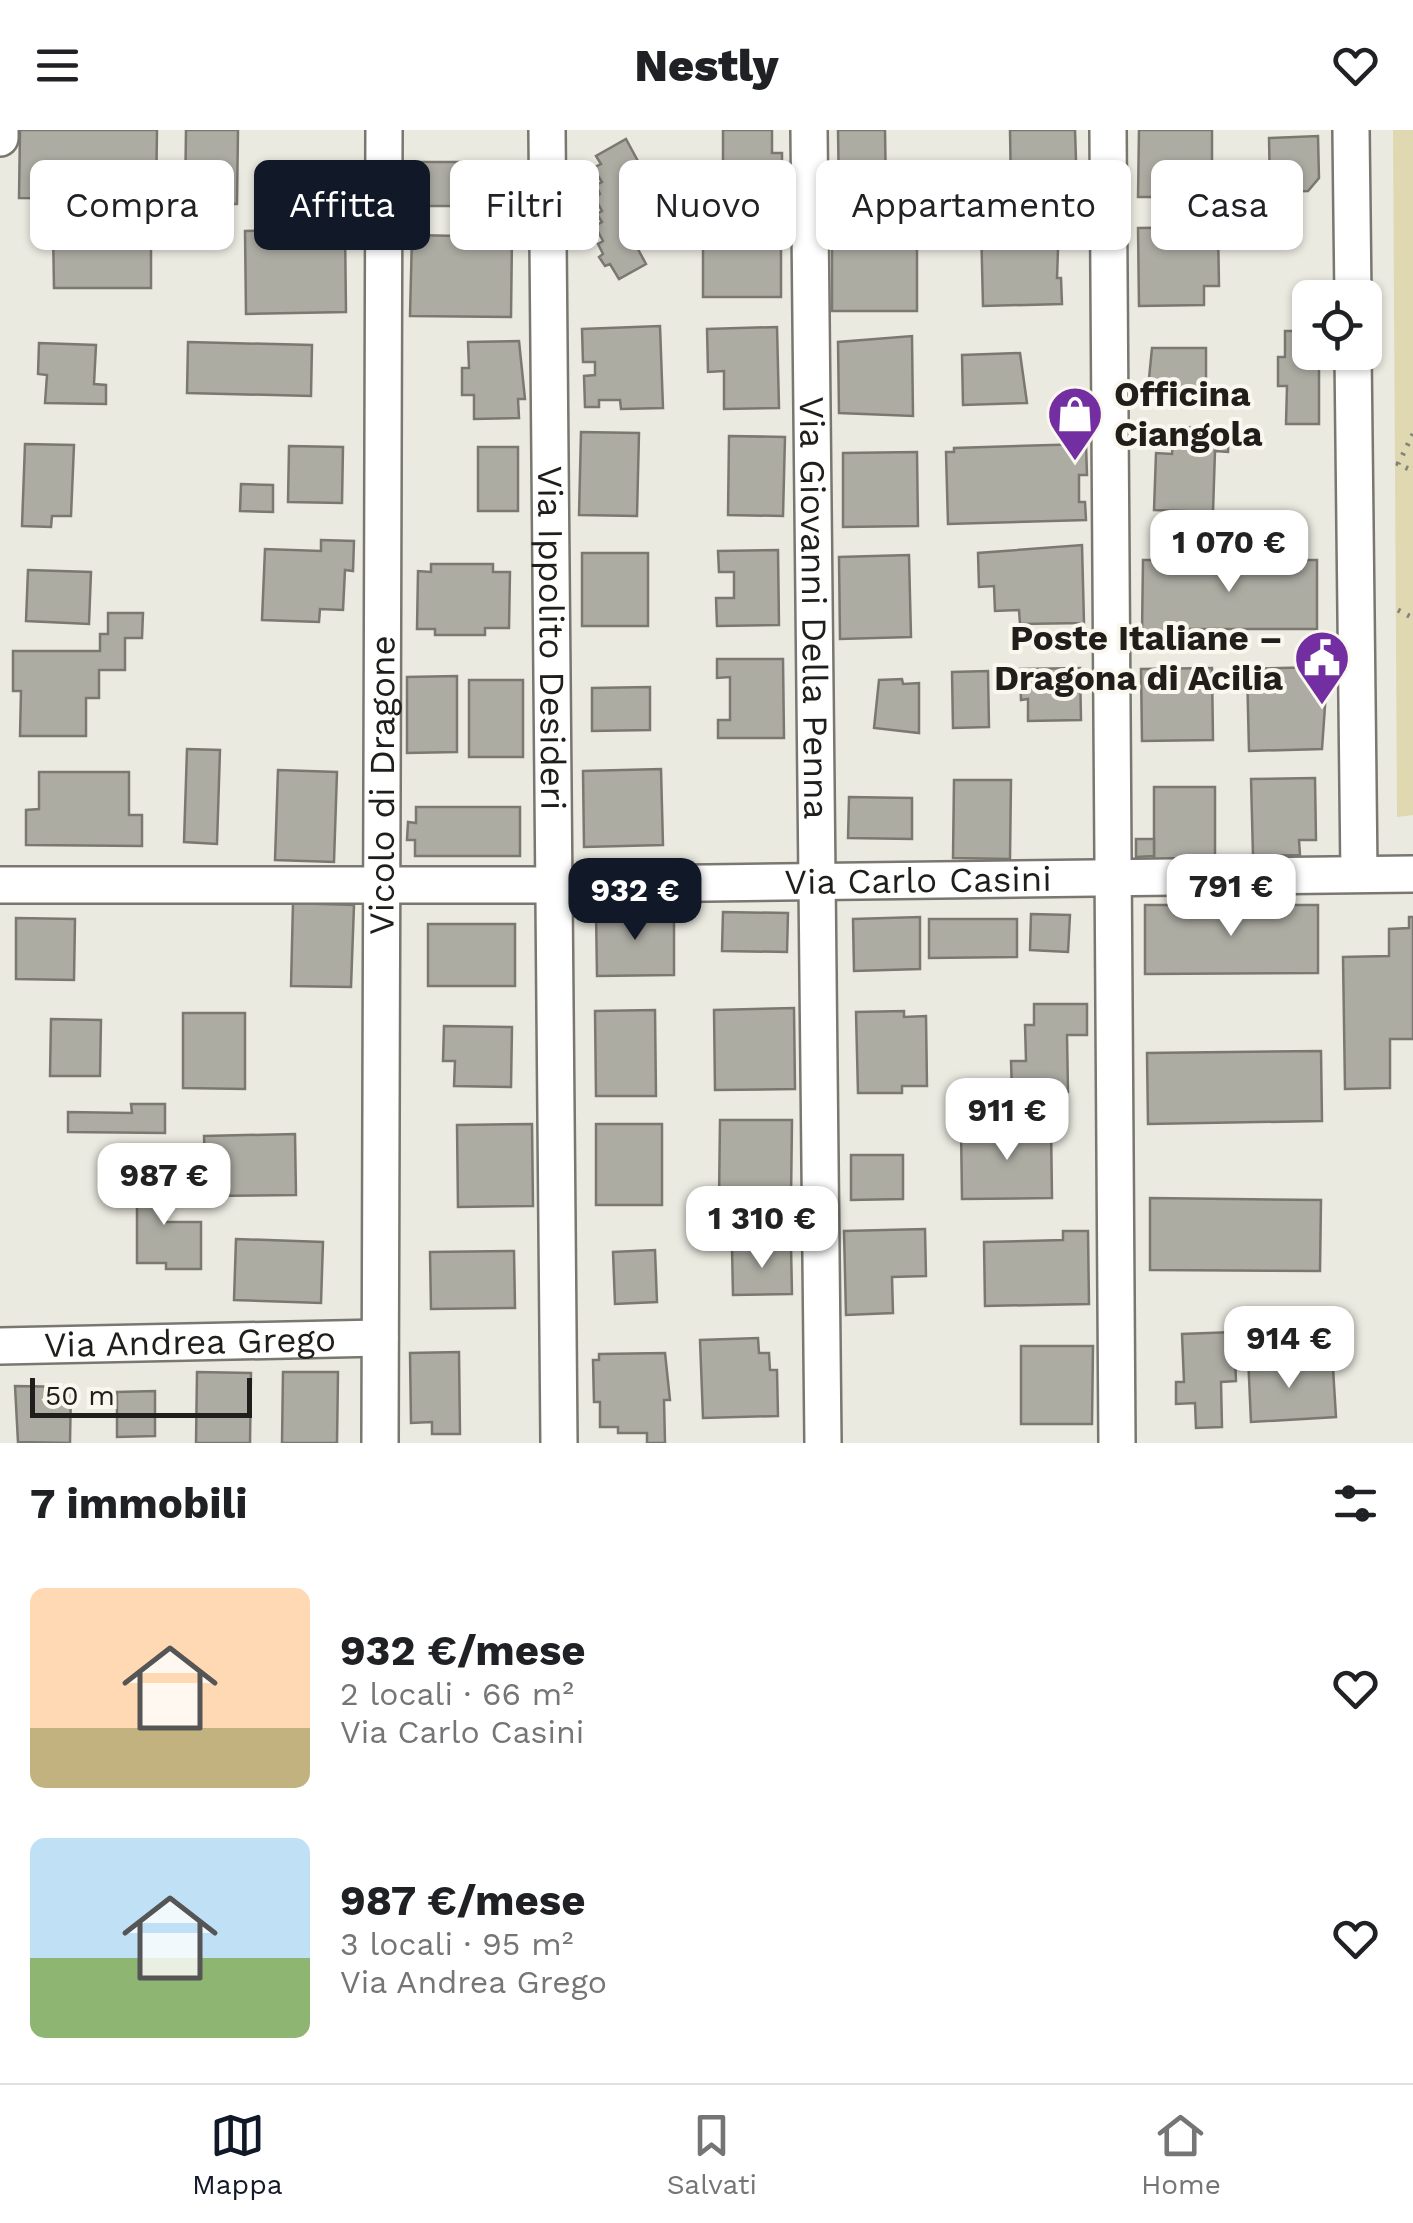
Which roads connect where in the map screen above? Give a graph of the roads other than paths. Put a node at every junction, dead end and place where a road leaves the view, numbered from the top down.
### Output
1 (0, 130) edge
2 (384, 130) edge
3 (547, 130) edge
4 (809, 130) edge
5 (1108, 130) edge
6 (1351, 130) edge
7 (0, 138) edge
8 (1353, 280) edge
9 (1353, 370) edge
10 (1359, 874) junction
11 (1413, 874) edge
12 (1113, 877) junction
13 (814, 880) junction
14 (556, 884) junction
15 (0, 885) edge
16 (379, 885) junction
17 (380, 1338) junction
18 (0, 1346) edge
19 (380, 1443) edge
20 (560, 1443) edge
21 (823, 1443) edge
22 (1117, 1443) edge

1 - 7 street
2 - 16 street, Vicolo di Dragone
3 - 14 street, Via Ippolito Desideri
4 - 13 street, Via Giovanni Della Penna
5 - 12 street
6 - 8 street
9 - 10 street
10 - 11 street, Via Carlo Casini
10 - 12 street, Via Carlo Casini
12 - 13 street, Via Carlo Casini
12 - 22 street
13 - 14 street, Via Carlo Casini
13 - 21 street, Via Giovanni Della Penna
14 - 16 street, Via Carlo Casini
14 - 20 street, Via Ippolito Desideri
15 - 16 street, Via Carlo Casini
16 - 17 street, Vicolo di Dragone
17 - 18 street, Via Andrea Grego
17 - 19 street, Vicolo di Dragone

